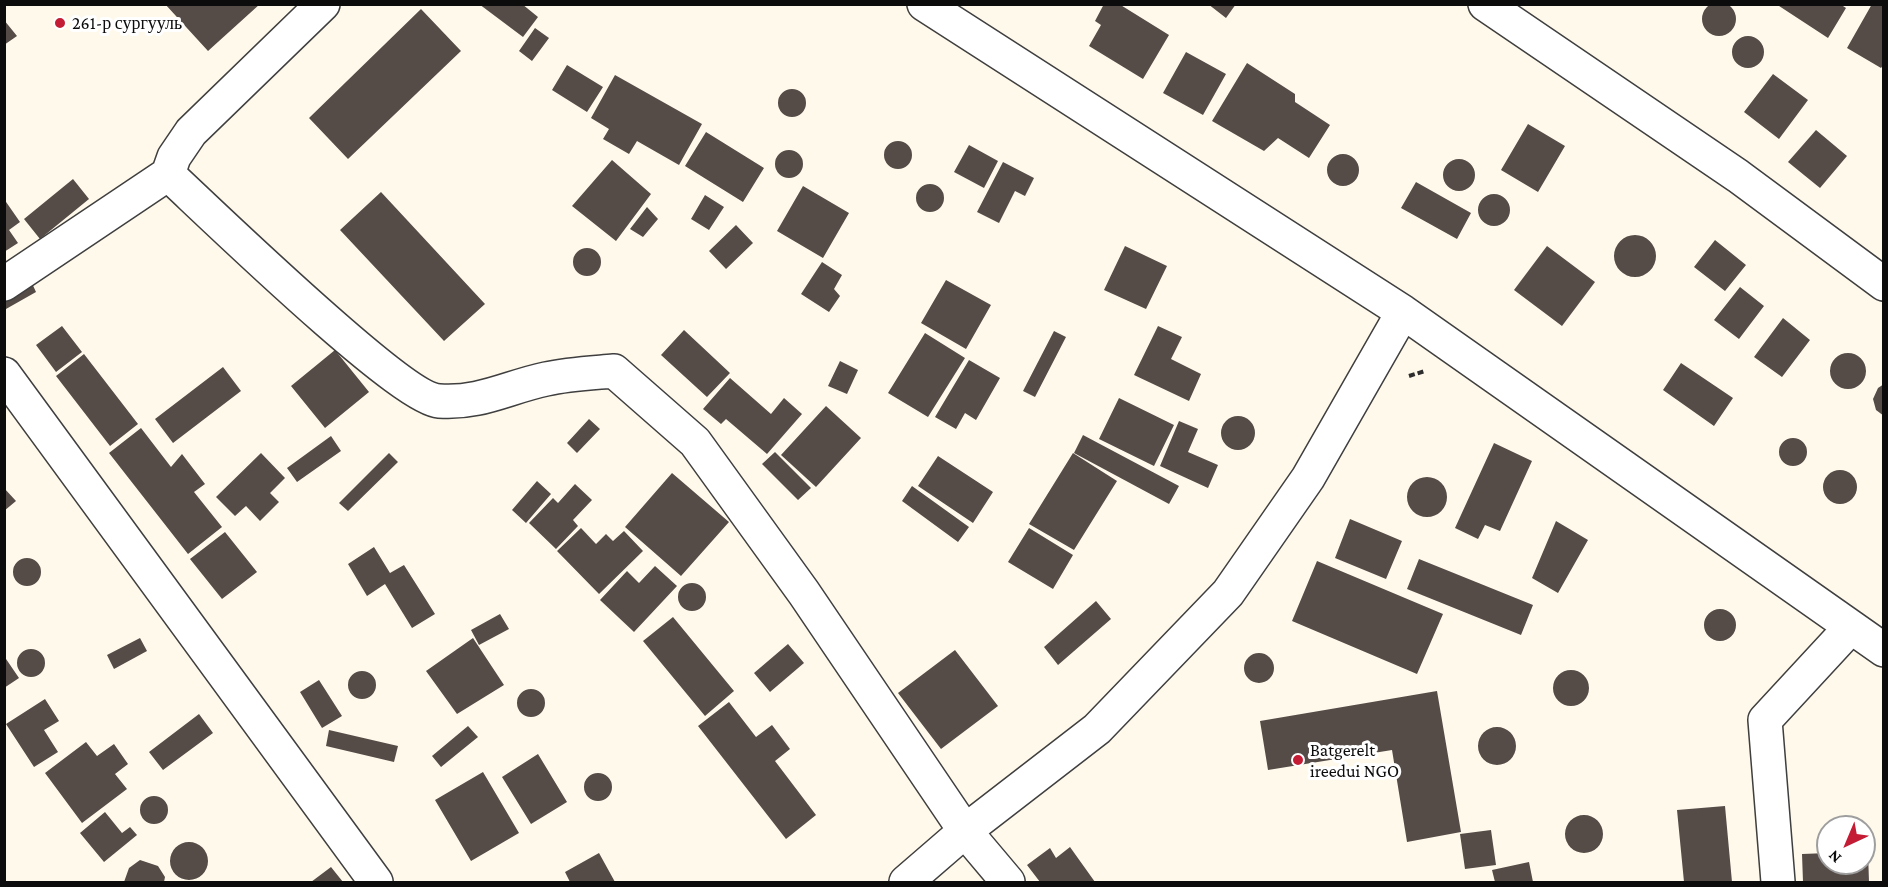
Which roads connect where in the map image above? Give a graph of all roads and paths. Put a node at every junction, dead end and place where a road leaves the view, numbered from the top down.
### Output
1 (323, 4) edge
2 (924, 4) edge
3 (1485, 4) edge
4 (168, 174) junction
5 (4, 284) edge
6 (1884, 284) edge
7 (1403, 312) junction
8 (1429, 370) dead end
9 (4, 374) edge
10 (1404, 379) dead end
11 (1851, 627) junction
12 (1884, 650) edge
13 (965, 831) junction
14 (376, 882) edge
15 (906, 882) edge
16 (1008, 882) edge
17 (1778, 882) edge

1 - 4 street
2 - 7 street
3 - 6 street
4 - 5 street
4 - 13 street
7 - 11 street
7 - 13 street
8 - 10 path
9 - 14 street
11 - 12 street
11 - 17 street
13 - 15 street
13 - 16 street

